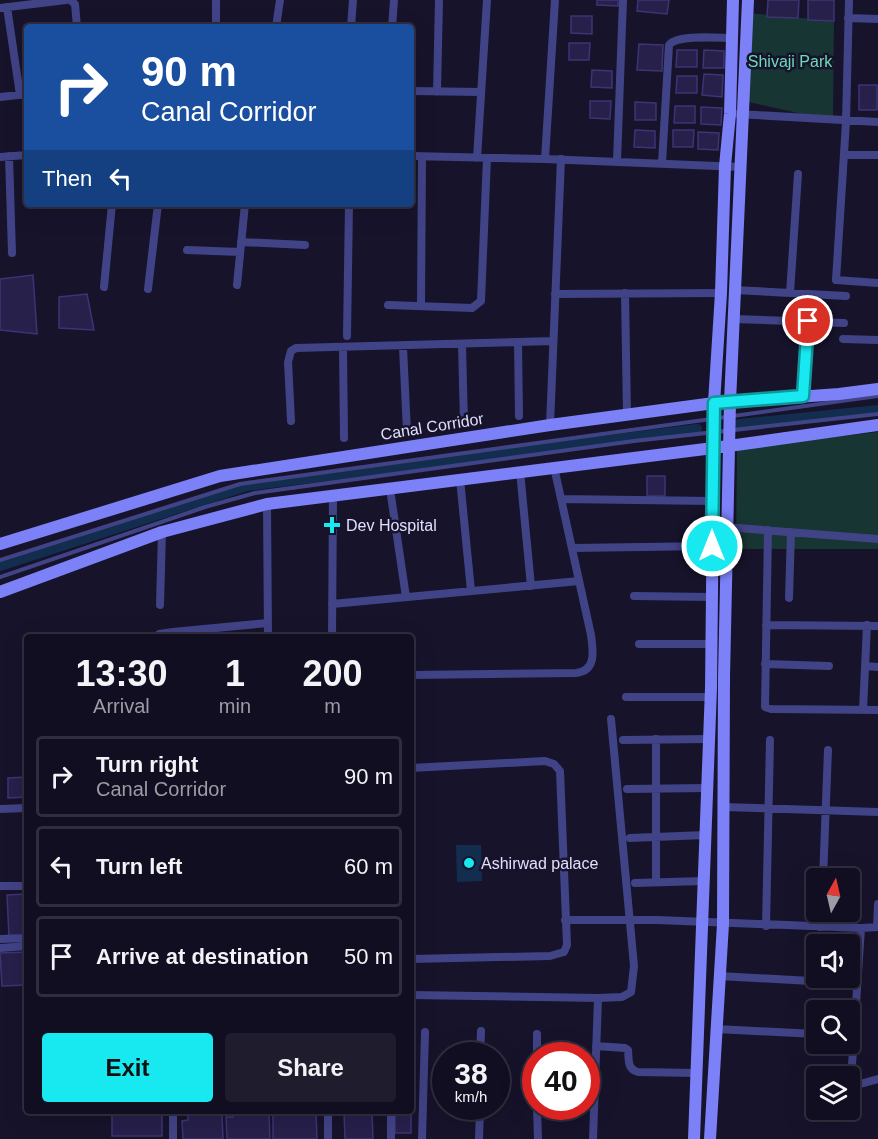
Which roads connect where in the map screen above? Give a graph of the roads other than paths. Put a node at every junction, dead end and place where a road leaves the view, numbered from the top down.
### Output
1 (68, 0) edge
2 (216, 0) edge
3 (280, 0) edge
4 (352, 0) edge
5 (394, 0) edge
6 (439, 0) edge
7 (487, 0) edge
8 (555, 0) edge
9 (623, 0) edge
10 (733, 0) edge
11 (748, 0) edge
12 (849, 0) edge
13 (4, 8) edge
14 (848, 18) junction
15 (878, 19) edge
16 (77, 24) edge
17 (216, 24) edge
18 (276, 24) edge
19 (351, 24) edge
20 (392, 24) edge
21 (732, 38) junction
22 (414, 91) edge
23 (437, 92) junction
24 (481, 92) junction
25 (24, 94) edge
26 (0, 97) edge
27 (730, 114) junction
28 (744, 115) junction
29 (846, 122) junction
30 (878, 122) edge
31 (24, 154) edge
32 (844, 154) junction
33 (414, 156) edge
34 (878, 156) edge
35 (5, 157) edge
36 (422, 157) junction
37 (477, 158) junction
38 (487, 158) junction
39 (545, 159) junction
40 (561, 159) junction
41 (616, 161) junction
42 (662, 163) junction
43 (724, 166) junction
44 (741, 166) junction
45 (798, 174) dead end
46 (112, 207) edge
47 (159, 207) edge
48 (245, 207) edge
49 (349, 207) edge
50 (241, 242) junction
51 (305, 245) dead end
52 (187, 250) dead end
53 (240, 252) junction
54 (12, 254) dead end
55 (878, 283) edge
56 (237, 285) dead end
57 (104, 287) dead end
58 (148, 289) dead end
59 (734, 290) junction
60 (625, 293) junction
61 (721, 293) junction
62 (790, 293) junction
63 (555, 294) junction
64 (846, 296) dead end
65 (388, 304) dead end
66 (421, 306) junction
67 (733, 319) junction
68 (808, 321) junction
69 (844, 323) dead end
70 (347, 336) dead end
71 (843, 339) dead end
72 (878, 340) edge
73 (553, 341) junction
74 (518, 342) junction
75 (462, 344) junction
76 (403, 347) junction
77 (343, 348) junction
78 (878, 389) edge
79 (803, 396) junction
80 (878, 396) edge
81 (730, 402) junction
82 (714, 403) junction
83 (878, 414) edge
84 (519, 416) dead end
85 (627, 416) junction
86 (731, 417) junction
87 (714, 419) junction
88 (291, 421) dead end
89 (464, 424) dead end
90 (550, 425) junction
91 (878, 425) edge
92 (407, 432) dead end
93 (730, 432) junction
94 (713, 433) junction
95 (344, 438) dead end
96 (729, 446) junction
97 (713, 448) junction
98 (554, 467) junction
99 (520, 471) junction
100 (460, 479) junction
101 (390, 489) junction
102 (333, 494) junction
103 (561, 500) junction
104 (712, 501) junction
105 (267, 504) junction
106 (712, 526) junction
107 (728, 527) junction
108 (768, 530) junction
109 (162, 532) junction
110 (791, 532) junction
111 (878, 539) edge
112 (0, 544) edge
113 (712, 546) junction
114 (572, 548) junction
115 (0, 560) edge
116 (0, 577) edge
117 (579, 582) junction
118 (531, 586) junction
119 (471, 591) junction
120 (0, 592) edge
121 (634, 596) dead end
122 (406, 597) junction
123 (712, 597) junction
124 (789, 598) dead end
125 (332, 604) junction
126 (160, 605) dead end
127 (268, 623) junction
128 (765, 625) junction
129 (867, 626) junction
130 (878, 626) edge
131 (203, 633) edge
132 (158, 634) edge
133 (268, 634) edge
134 (332, 634) edge
135 (711, 644) junction
136 (639, 645) dead end
137 (765, 664) junction
138 (829, 666) dead end
139 (866, 666) junction
140 (878, 667) edge
141 (414, 675) edge
142 (711, 697) junction
143 (626, 698) dead end
144 (863, 710) junction
145 (878, 710) edge
146 (611, 719) dead end
147 (656, 739) junction
148 (708, 739) junction
149 (623, 740) dead end
150 (770, 740) dead end
151 (828, 750) dead end
152 (414, 768) edge
153 (656, 788) junction
154 (706, 788) junction
155 (627, 789) dead end
156 (723, 807) junction
157 (24, 808) edge
158 (769, 808) junction
159 (0, 809) edge
160 (826, 810) junction
161 (878, 812) edge
162 (705, 835) junction
163 (656, 836) junction
164 (630, 838) dead end
165 (823, 868) edge
166 (703, 881) junction
167 (656, 882) junction
168 (635, 883) dead end
169 (0, 886) edge
170 (24, 886) edge
171 (878, 903) edge
172 (565, 920) junction
173 (630, 920) junction
174 (701, 922) junction
175 (820, 922) edge
176 (723, 924) junction
177 (765, 926) junction
178 (820, 927) junction
179 (878, 927) edge
180 (861, 928) junction
181 (24, 938) edge
182 (0, 939) edge
183 (24, 946) edge
184 (0, 948) edge
185 (414, 959) edge
186 (719, 976) junction
187 (806, 981) edge
188 (414, 994) edge
189 (598, 998) junction
190 (716, 1029) junction
191 (481, 1031) dead end
192 (425, 1032) dead end
193 (537, 1034) dead end
194 (806, 1034) edge
195 (481, 1042) edge
196 (537, 1042) edge
197 (596, 1042) edge
198 (600, 1046) edge
199 (852, 1065) dead end
200 (696, 1073) junction
201 (878, 1079) edge
202 (860, 1084) edge
203 (173, 1114) edge
204 (328, 1114) edge
205 (391, 1114) edge
206 (480, 1120) edge
207 (537, 1120) edge
208 (594, 1120) edge
209 (173, 1139) edge
210 (328, 1139) edge
211 (391, 1139) edge
212 (422, 1139) edge
213 (479, 1139) edge
214 (538, 1139) edge
215 (594, 1139) edge
216 (694, 1139) edge
217 (710, 1139) edge

1 - 13 street
1 - 16 street
2 - 17 street
3 - 18 street
4 - 19 street
5 - 20 street
6 - 23 street
7 - 24 street
8 - 39 street
9 - 41 street
10 - 21 street
11 - 28 street
12 - 14 street
13 - 25 street
14 - 15 street
14 - 29 street
21 - 27 street
21 - 42 street
22 - 23 street
23 - 24 street
24 - 37 street
25 - 26 street
27 - 28 street
27 - 43 street
28 - 29 street
28 - 44 street
29 - 30 street
29 - 32 street
31 - 35 street
32 - 34 street
32 - 55 street
33 - 36 street
35 - 54 street
36 - 37 street
36 - 66 street
37 - 38 street
38 - 39 street
38 - 66 street
39 - 40 street
40 - 41 street
40 - 63 street
41 - 42 street
42 - 43 street
43 - 44 street
43 - 61 street
44 - 59 street
45 - 62 street
46 - 57 street
47 - 58 street
48 - 50 street
49 - 70 street
50 - 51 street
50 - 53 street
52 - 53 street
53 - 56 street
59 - 62 street
59 - 67 street
60 - 61 street
60 - 63 street
60 - 85 street
61 - 82 street
62 - 64 street
63 - 73 street
65 - 66 street
67 - 68 street
67 - 81 street
68 - 69 street
68 - 79 street
71 - 72 street
73 - 74 street
73 - 90 street
74 - 75 street
74 - 84 street
75 - 76 street
75 - 89 street
76 - 77 street
76 - 92 street
77 - 88 street
77 - 95 street
78 - 79 street, Canal Corridor
79 - 81 street, Canal Corridor
80 - 86 lane
81 - 82 street, Canal Corridor
81 - 86 street
82 - 85 street, Canal Corridor
82 - 87 street
83 - 93 lane
85 - 90 street, Canal Corridor
86 - 87 lane
86 - 93 street
87 - 94 street
87 - 115 lane
90 - 112 street, Canal Corridor
91 - 96 street
93 - 94 lane
93 - 96 street
94 - 97 street
94 - 116 lane
96 - 97 street
96 - 107 street
97 - 98 street
97 - 104 street
98 - 99 street
98 - 103 street
99 - 100 street
99 - 118 street
100 - 101 street
100 - 119 street
101 - 102 street
101 - 122 street
102 - 105 street
102 - 125 street
103 - 104 street
103 - 114 street
104 - 106 street
105 - 109 street
105 - 127 street
106 - 107 street
106 - 113 street
107 - 108 street
107 - 156 street
108 - 110 street
108 - 128 street
109 - 120 street
109 - 126 street
110 - 111 street
110 - 124 street
113 - 114 street
113 - 123 street
114 - 117 street
117 - 118 street
117 - 141 street
118 - 119 street
119 - 122 street
121 - 123 street
122 - 125 street
123 - 135 street
125 - 134 street
127 - 131 street
127 - 133 street
128 - 129 street
128 - 137 street
129 - 130 street
129 - 139 street
131 - 132 street
135 - 136 street
135 - 142 street
137 - 138 street
137 - 144 street
139 - 140 street
139 - 144 street
142 - 143 street
142 - 148 street
144 - 145 street
146 - 173 street
147 - 148 street
147 - 149 street
147 - 153 street
148 - 154 street
150 - 158 street
151 - 160 street
152 - 172 street
153 - 154 street
153 - 155 street
153 - 163 street
154 - 162 street
156 - 158 street
156 - 176 street
157 - 159 street
158 - 160 street
158 - 177 street
160 - 161 street
160 - 165 street
162 - 163 street
162 - 166 street
163 - 164 street
163 - 167 street
166 - 167 street
166 - 174 street
167 - 168 street
169 - 170 street
171 - 179 street
172 - 173 street
172 - 185 street
173 - 174 street
173 - 189 street
174 - 176 street
174 - 200 street
175 - 178 street
176 - 177 street
176 - 186 street
177 - 178 street
178 - 180 street
179 - 180 street
180 - 199 street
181 - 182 street
183 - 184 street
186 - 187 street
186 - 190 street
188 - 189 street
189 - 197 street
190 - 194 street
190 - 217 street
191 - 195 street
192 - 212 street
193 - 196 street
198 - 200 street
200 - 216 street
201 - 202 street
203 - 209 street
204 - 210 street
205 - 211 street
206 - 213 street
207 - 214 street
208 - 215 street

